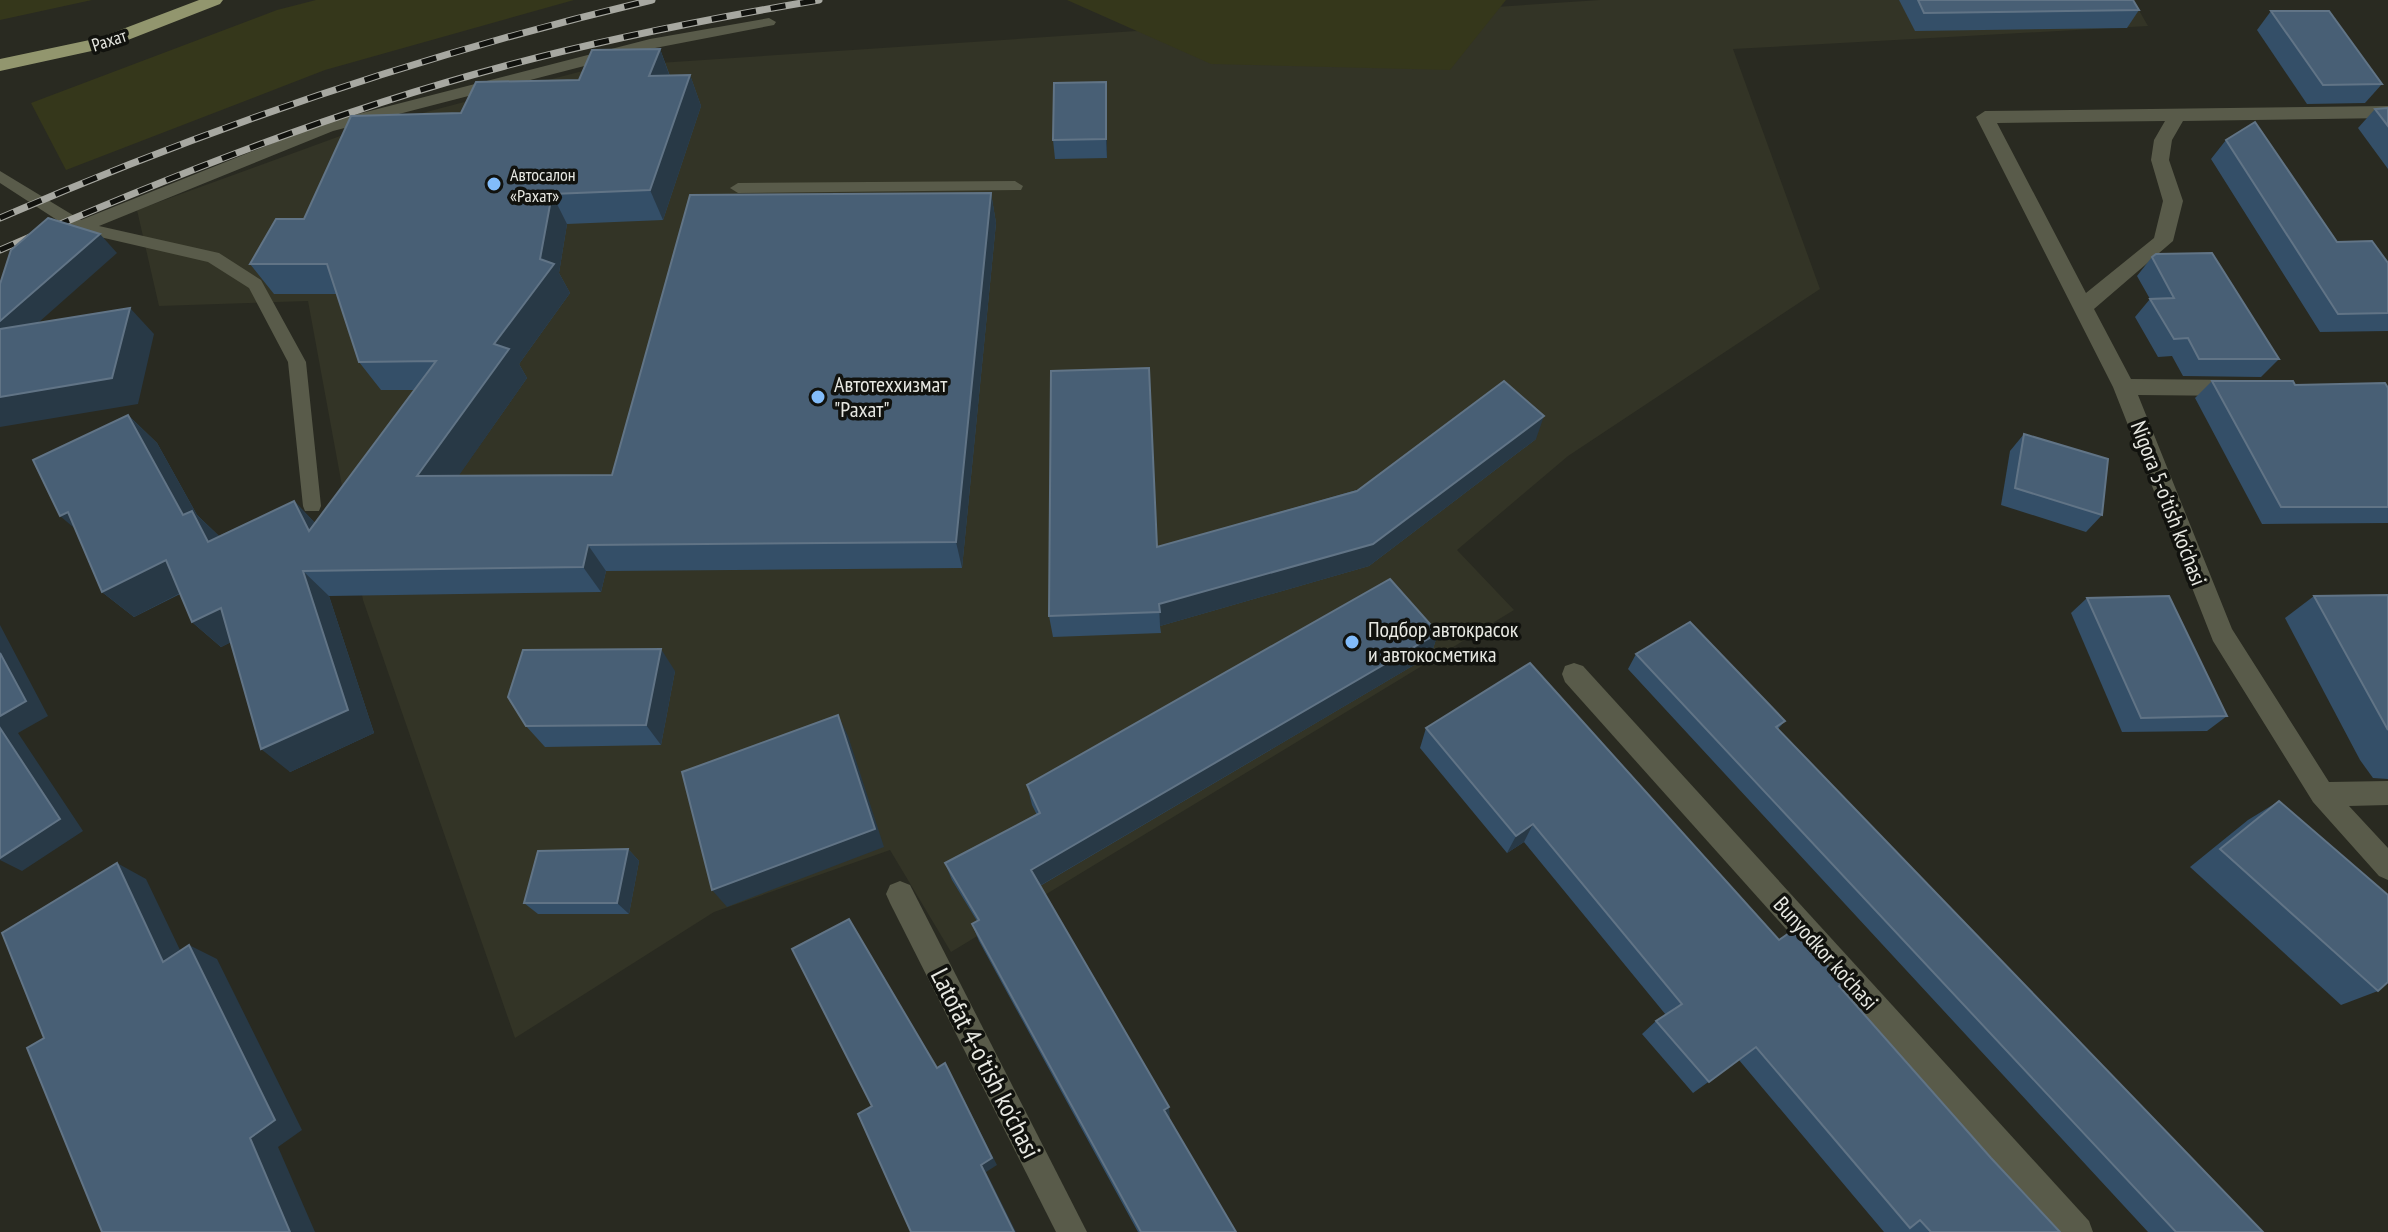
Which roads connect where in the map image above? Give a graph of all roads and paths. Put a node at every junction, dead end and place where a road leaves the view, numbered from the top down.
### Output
1 (214, 1) edge
2 (769, 22) dead end
3 (104, 43) junction
4 (0, 65) edge
5 (0, 82) edge
6 (2388, 112) edge
7 (2177, 115) junction
8 (0, 176) edge
9 (1015, 186) dead end
10 (738, 188) dead end
11 (80, 227) junction
12 (2083, 307) junction
13 (2124, 387) junction
14 (2264, 388) edge
15 (312, 506) dead end
16 (1574, 674) dead end
17 (2388, 793) edge
18 (2322, 794) junction
19 (2388, 867) edge
20 (900, 894) dead end
21 (1072, 1232) edge
22 (2078, 1232) edge

1 - 3 highway, Рахат
2 - 11 lane
3 - 4 highway, Рахат
3 - 5 highway
6 - 7 street
7 - 12 street
7 - 12 street, Nigora 5-o'tish ko'chasi
8 - 11 lane
9 - 10 lane
11 - 15 lane
12 - 13 street, Nigora 5-o'tish ko'chasi
13 - 14 street
13 - 18 street, Nigora 5-o'tish ko'chasi
16 - 22 street, Bunyodkor ko'chasi
17 - 18 street
18 - 19 street, Nigora 5-o'tish ko'chasi
20 - 21 street, Latofat 4-o'tish ko'chasi

